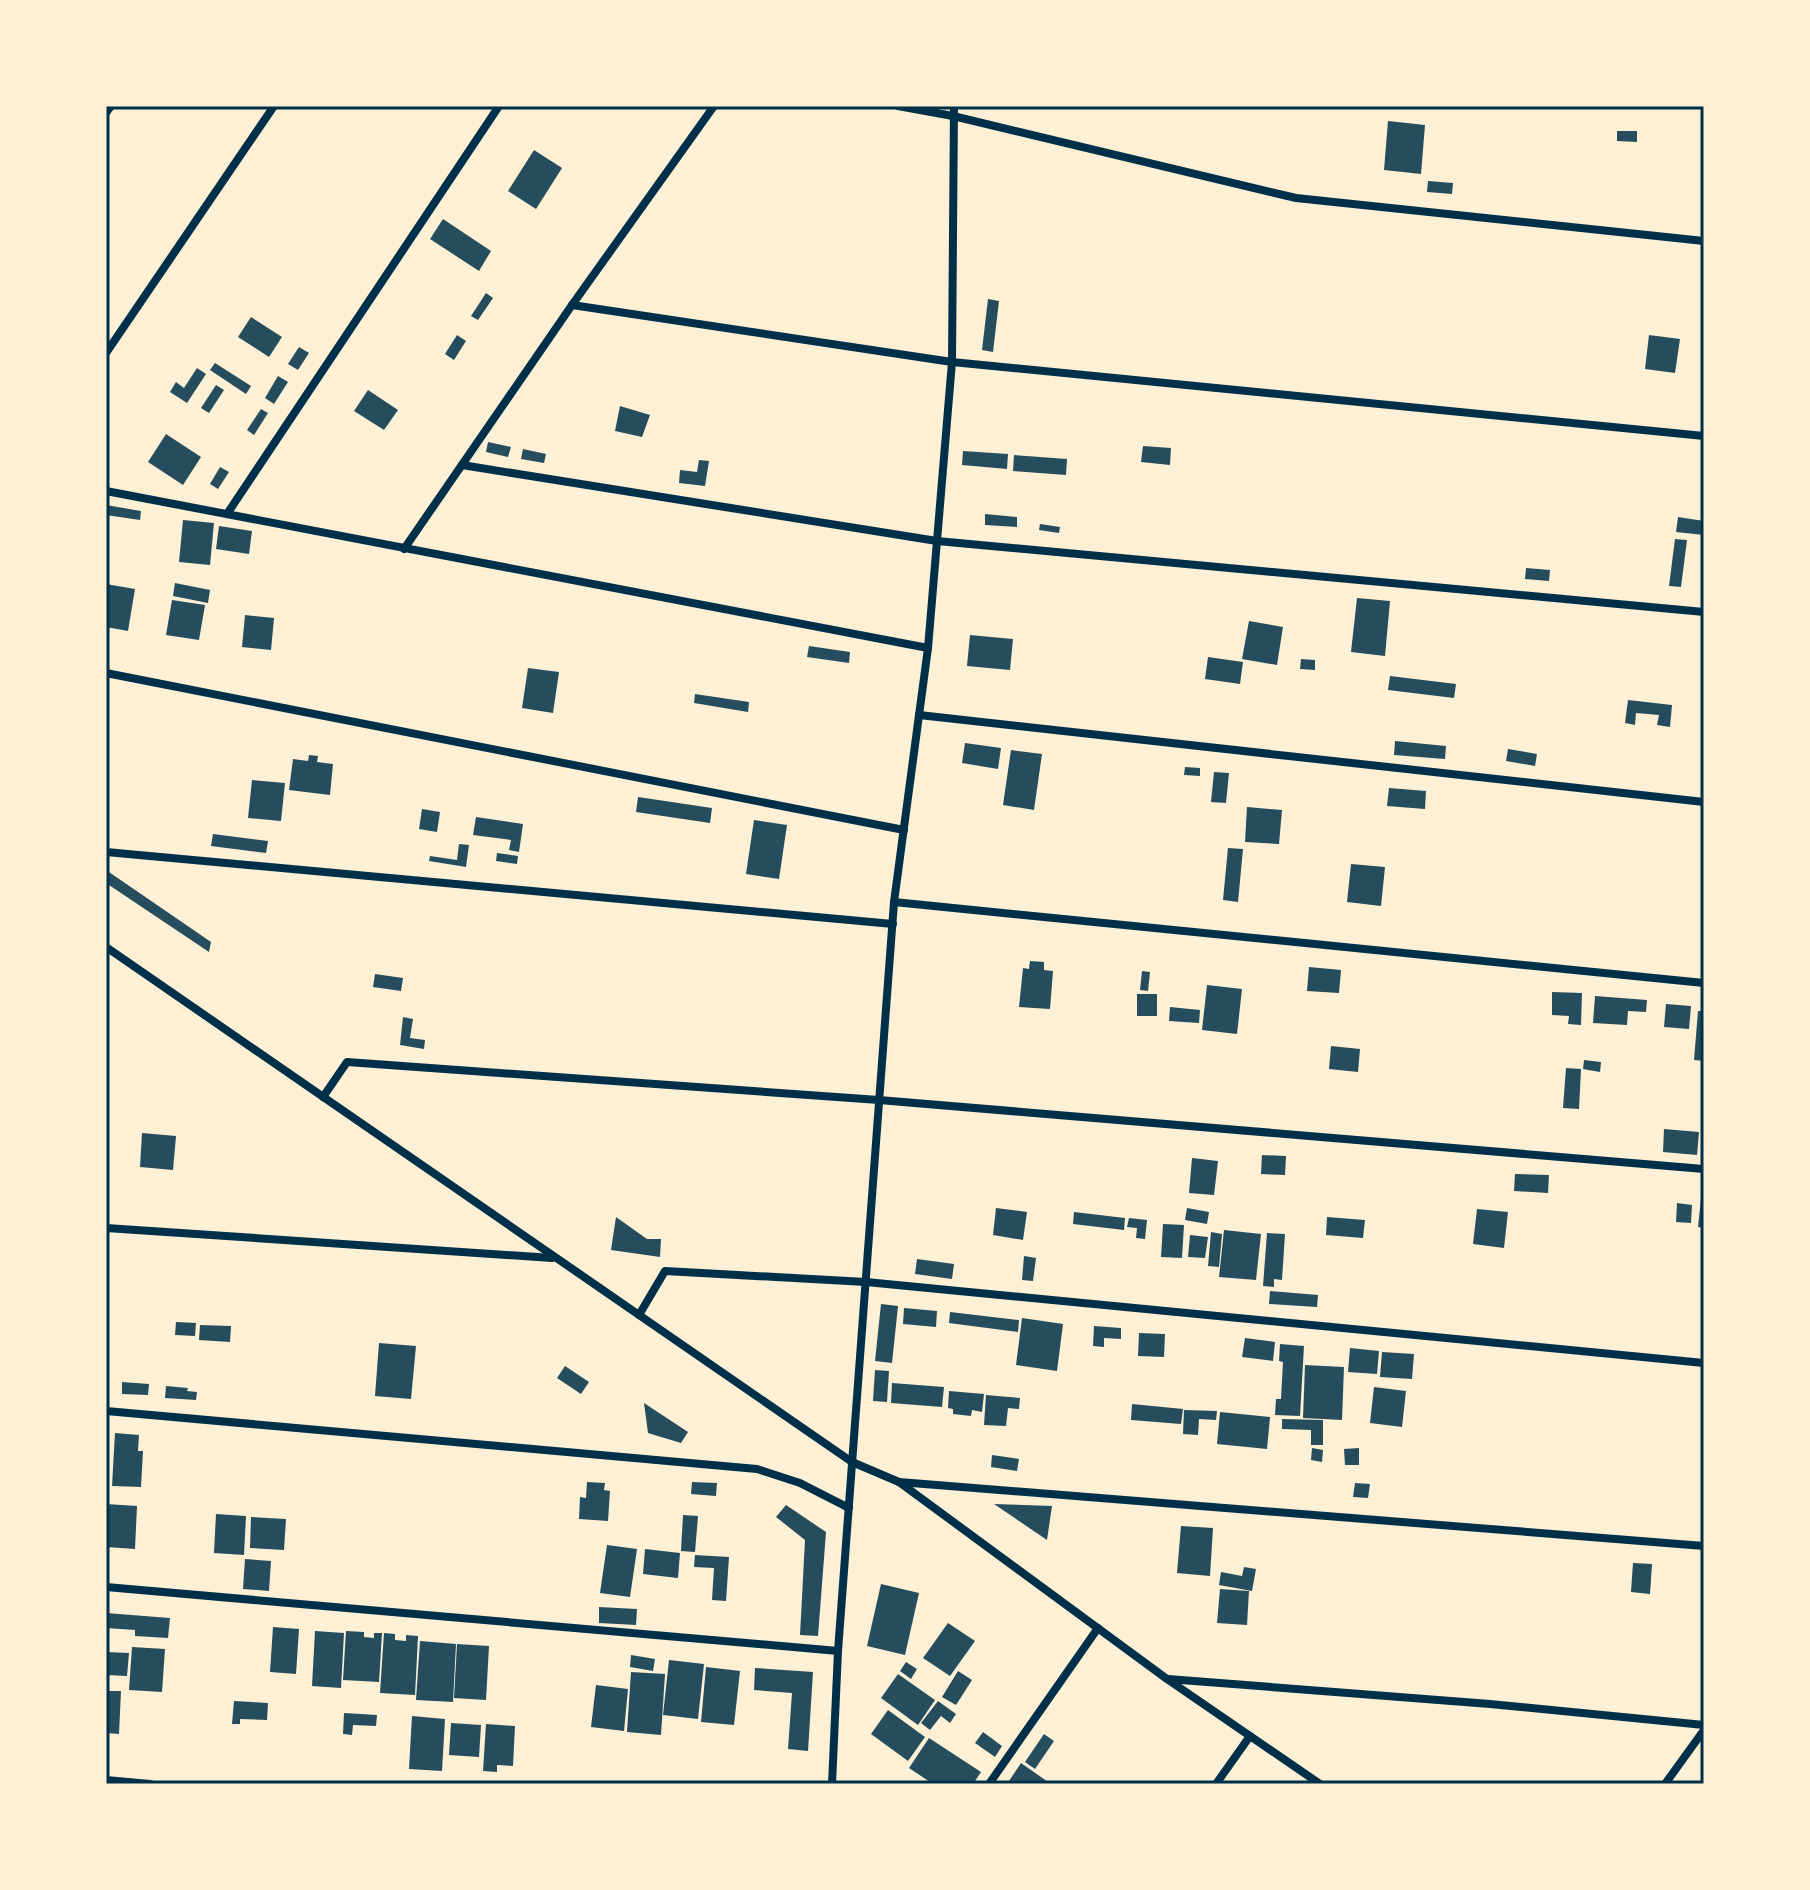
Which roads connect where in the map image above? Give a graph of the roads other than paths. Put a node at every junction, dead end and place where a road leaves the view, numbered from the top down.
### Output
1 (111, 106) edge
2 (274, 106) edge
3 (499, 106) edge
4 (714, 106) edge
5 (898, 106) edge
6 (954, 106) edge
7 (106, 113) edge
8 (953, 116) junction
9 (1704, 241) edge
10 (572, 305) junction
11 (106, 353) edge
12 (952, 362) junction
13 (1704, 436) edge
14 (462, 465) junction
15 (106, 491) edge
16 (227, 514) junction
17 (937, 541) junction
18 (404, 549) junction
19 (1704, 612) edge
20 (928, 648) junction
21 (106, 673) edge
22 (919, 715) junction
23 (1704, 802) edge
24 (904, 830) junction
25 (106, 852) edge
26 (894, 902) junction
27 (893, 924) junction
28 (106, 947) edge
29 (1704, 983) edge
30 (323, 1097) junction
31 (879, 1100) junction
32 (1704, 1169) edge
33 (106, 1228) edge
34 (556, 1258) junction
35 (866, 1282) junction
36 (639, 1315) junction
37 (1704, 1363) edge
38 (106, 1411) edge
39 (852, 1462) junction
40 (899, 1482) junction
41 (849, 1508) junction
42 (1704, 1546) edge
43 (106, 1587) edge
44 (1098, 1628) junction
45 (838, 1651) junction
46 (1167, 1679) junction
47 (1704, 1727) edge
48 (1250, 1736) junction
49 (106, 1780) edge
50 (150, 1784) edge
51 (832, 1784) edge
52 (989, 1784) edge
53 (1216, 1784) edge
54 (1320, 1784) edge
55 (1665, 1784) edge

1 - 7 street
2 - 11 street
3 - 16 street
4 - 10 street
5 - 8 street
6 - 8 street
8 - 9 street
8 - 12 street
10 - 12 street
10 - 14 street
12 - 13 street
12 - 17 street
14 - 17 street
14 - 18 street
15 - 16 street
16 - 18 street
17 - 19 street
17 - 20 street
18 - 20 street
20 - 22 street
21 - 24 street
22 - 23 street
22 - 24 street
24 - 26 street
25 - 27 street
26 - 27 street
26 - 29 street
27 - 31 street
28 - 30 street
30 - 31 street
30 - 34 street
31 - 32 street
31 - 35 street
33 - 34 street
34 - 36 street
35 - 36 street
35 - 37 street
35 - 39 street
36 - 39 street
38 - 41 street
39 - 40 street
39 - 41 street
40 - 42 street
40 - 44 street
41 - 45 street
43 - 45 street
44 - 46 street
44 - 52 street
45 - 51 street
46 - 47 street
46 - 48 street
47 - 55 street
48 - 53 street
48 - 54 street
49 - 50 street

